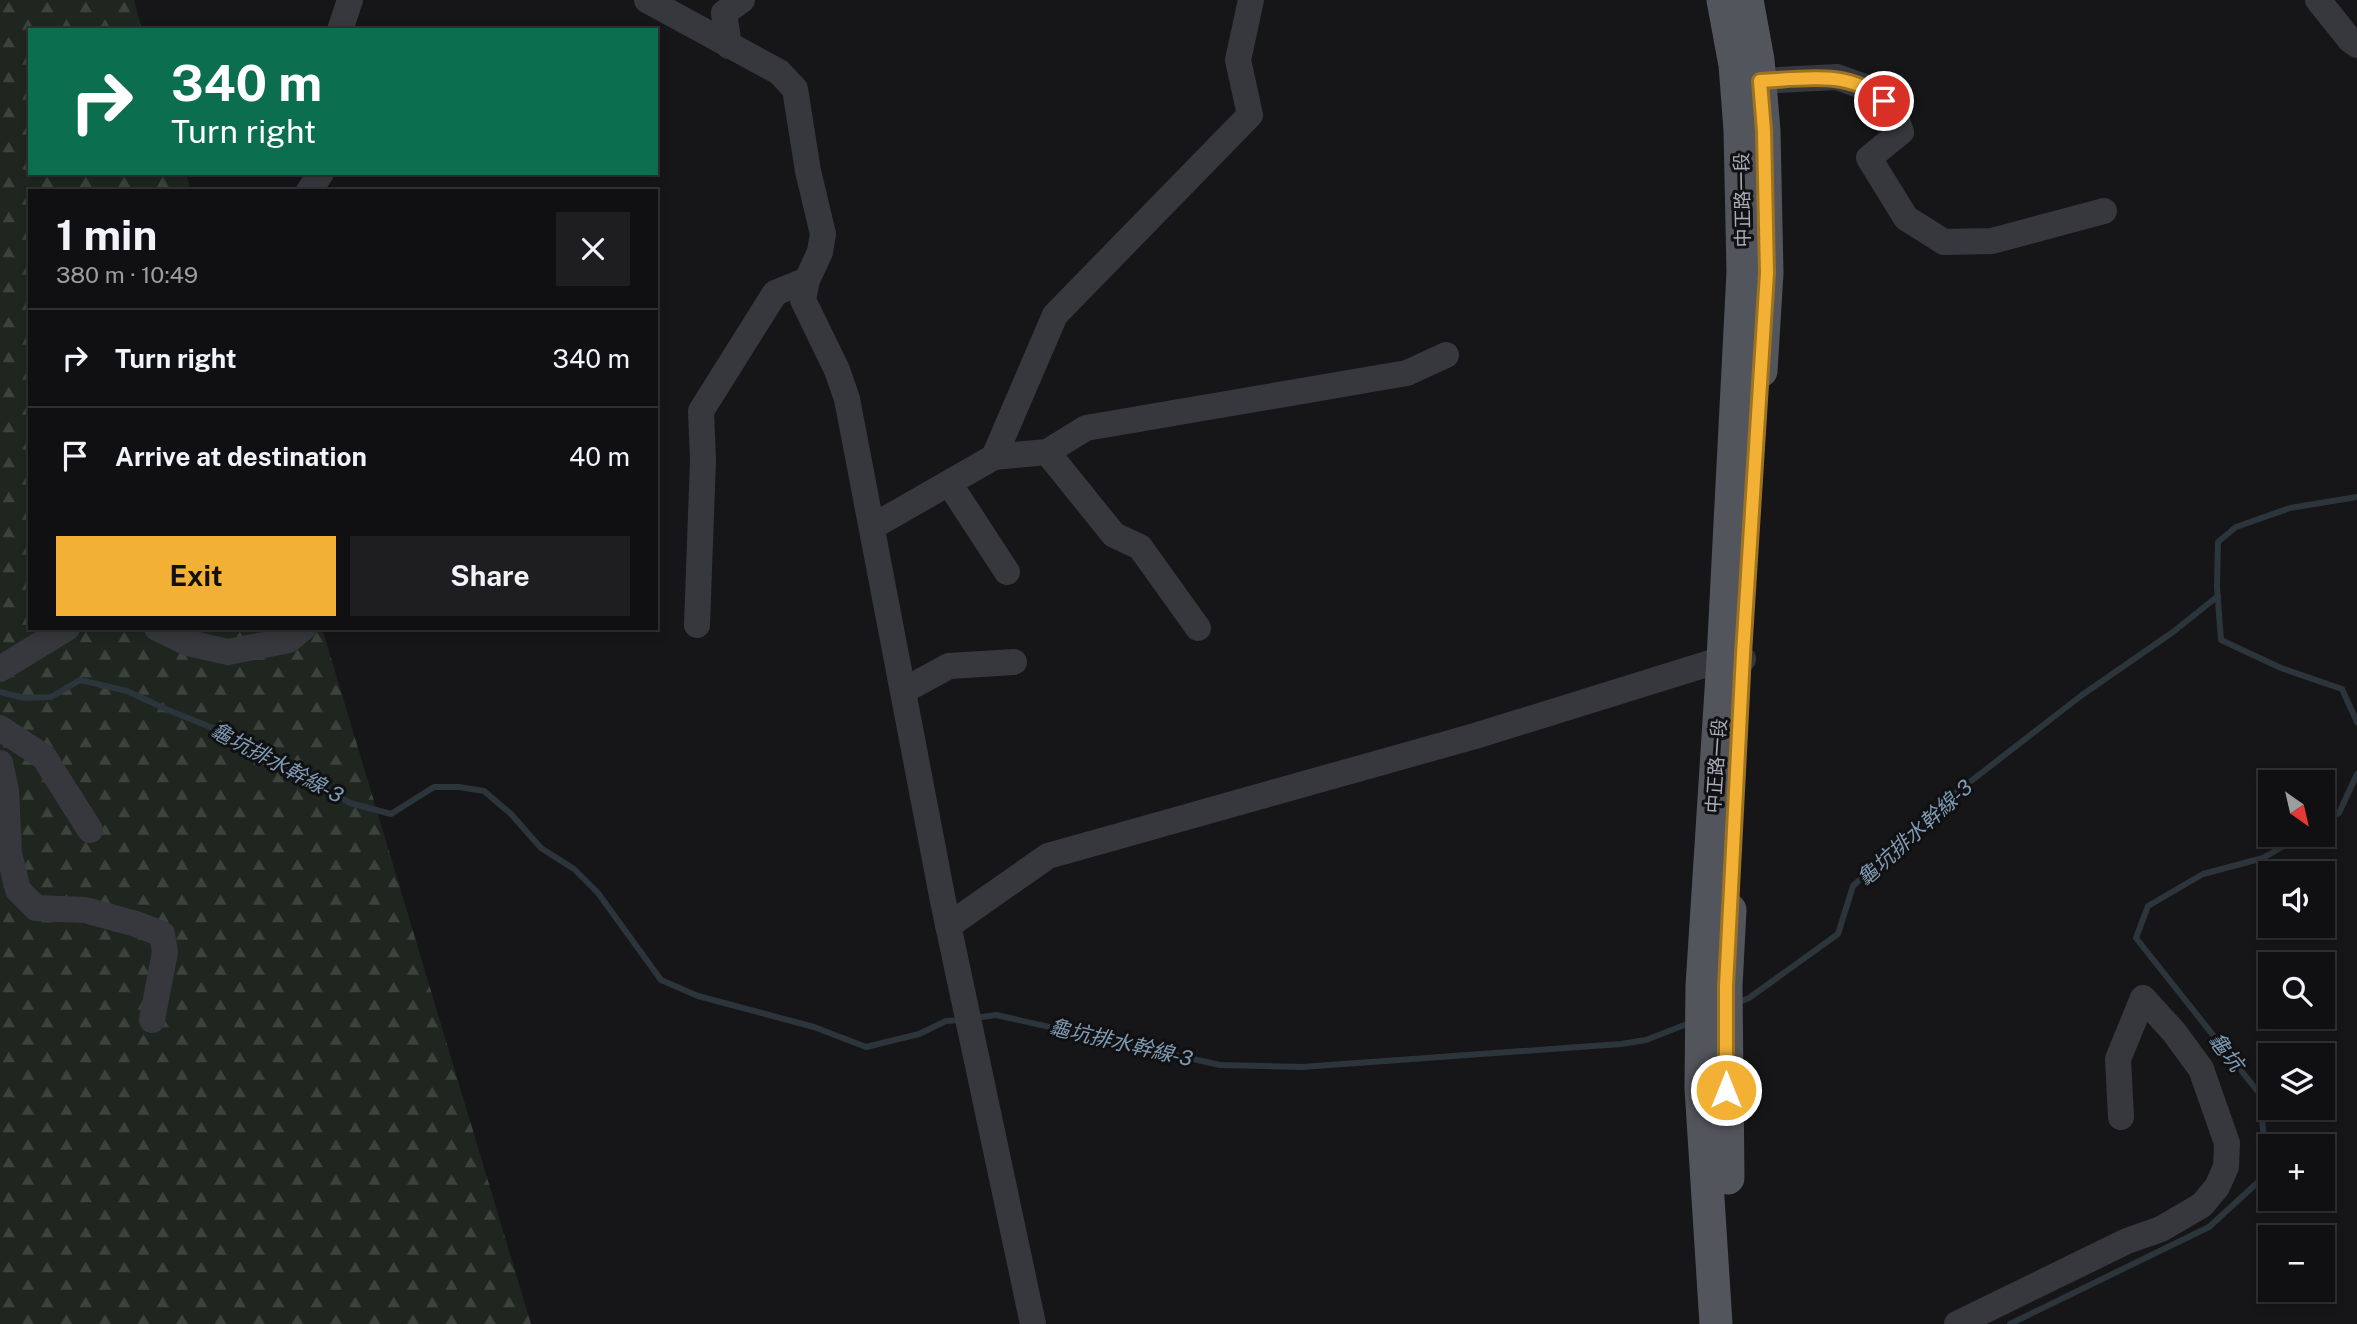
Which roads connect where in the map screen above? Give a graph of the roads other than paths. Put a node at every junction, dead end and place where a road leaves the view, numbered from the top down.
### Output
1 (350, 0) edge
2 (647, 0) edge
3 (742, 0) edge
4 (1251, 0) edge
5 (1723, 0) edge
6 (1747, 0) edge
7 (2318, 0) edge
8 (341, 28) edge
9 (2357, 44) edge
10 (729, 46) junction
11 (1760, 81) junction
12 (1752, 130) junction
13 (2104, 211) dead end
14 (807, 280) junction
15 (1446, 355) dead end
16 (1047, 452) junction
17 (994, 457) junction
18 (949, 483) junction
19 (872, 527) junction
20 (1007, 572) dead end
21 (697, 625) dead end
22 (1198, 628) dead end
23 (64, 630) edge
24 (161, 630) edge
25 (301, 630) edge
26 (1733, 659) junction
27 (1014, 662) dead end
28 (0, 668) edge
29 (903, 691) junction
30 (0, 728) edge
31 (0, 763) edge
32 (90, 830) dead end
33 (948, 926) junction
34 (1714, 1013) junction
35 (152, 1020) dead end
36 (2121, 1117) dead end
37 (1033, 1324) edge
38 (1716, 1324) edge
39 (1738, 1324) edge
40 (1957, 1324) edge

1 - 8 lane
2 - 10 lane
3 - 10 lane
4 - 17 lane
5 - 12 main road, 中正路一段
6 - 11 main road, 中正路一段
7 - 9 lane
10 - 14 lane
11 - 12 main road, 中正路一段
11 - 13 lane
12 - 26 main road, 中正路一段
14 - 19 lane
14 - 21 lane
15 - 16 lane
16 - 17 lane
16 - 22 lane
17 - 18 lane
18 - 19 lane
18 - 20 lane
19 - 29 lane
23 - 28 lane
24 - 25 lane
26 - 33 lane
26 - 34 main road, 中正路一段
27 - 29 lane
29 - 33 lane
30 - 32 lane
31 - 35 lane
33 - 37 lane
34 - 38 main road, 中正路一段
34 - 39 main road, 中正路一段
36 - 40 lane

